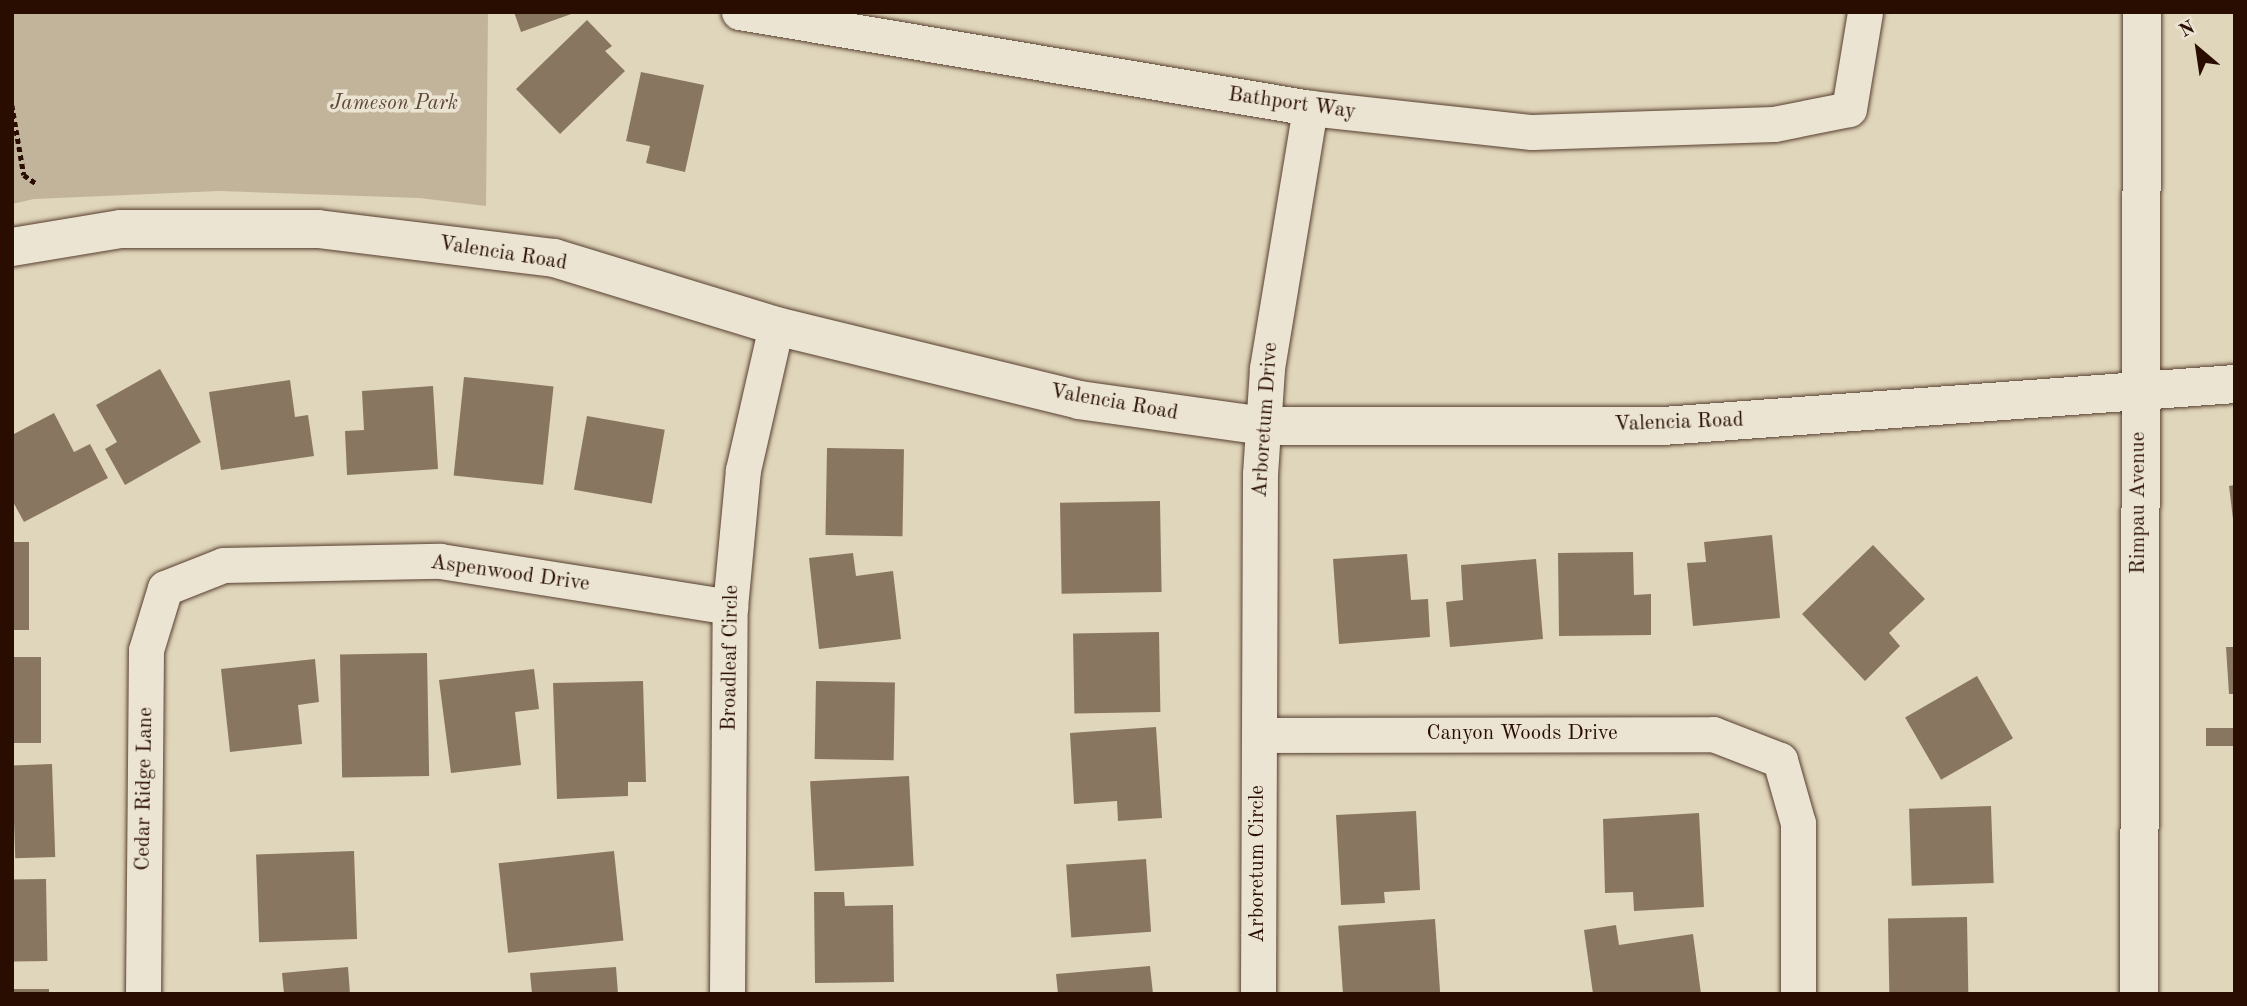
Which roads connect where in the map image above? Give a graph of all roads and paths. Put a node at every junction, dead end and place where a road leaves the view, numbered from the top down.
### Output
1 (739, 12) edge
2 (1866, 12) edge
3 (2142, 12) edge
4 (12, 105) edge
5 (1310, 108) junction
6 (37, 184) dead end
7 (12, 247) edge
8 (775, 326) junction
9 (2235, 384) edge
10 (2139, 394) junction
11 (1263, 426) junction
12 (165, 588) joint
13 (730, 607) junction
14 (1259, 735) junction
15 (143, 994) edge
16 (727, 994) edge
17 (1258, 994) edge
18 (1798, 994) edge
19 (2139, 994) edge

1 - 5 street, Bathport Way
2 - 5 street, Bathport Way
3 - 10 street, Rimpau Avenue
4 - 6 path
5 - 11 street, Arboretum Drive
7 - 8 street, Valencia Road
8 - 11 street, Valencia Road
8 - 13 street, Broadleaf Circle
9 - 10 street, Valencia Road
10 - 11 street, Valencia Road
10 - 19 street, Rimpau Avenue
11 - 14 street, Arboretum Drive
12 - 13 street, Aspenwood Drive
12 - 15 street, Cedar Ridge Lane
13 - 16 street, Broadleaf Circle
14 - 17 street, Arboretum Circle
14 - 18 street, Canyon Woods Drive

